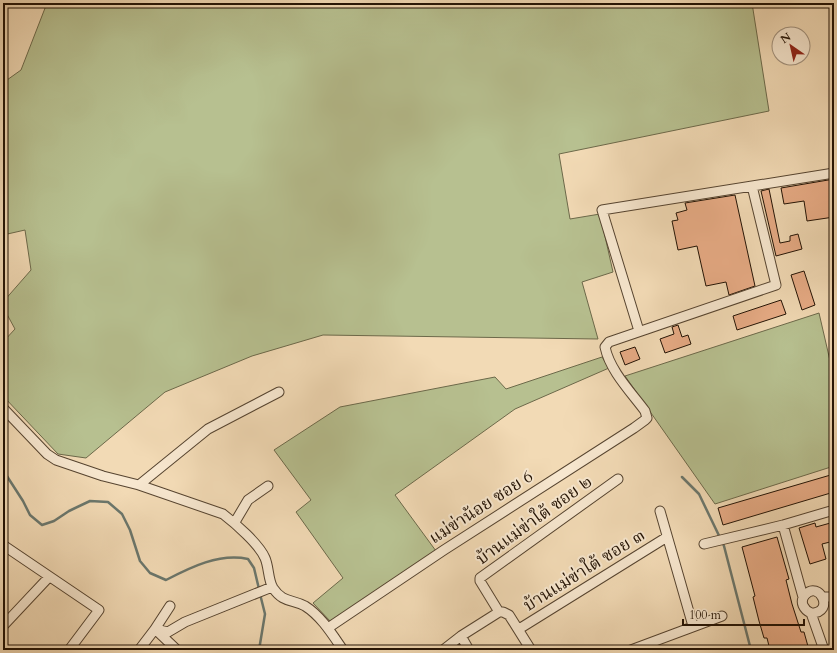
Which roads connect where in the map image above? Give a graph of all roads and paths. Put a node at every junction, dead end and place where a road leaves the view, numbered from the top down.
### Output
1 (834, 173) edge
2 (752, 186) junction
3 (639, 331) junction
4 (279, 392) dead end
5 (3, 408) edge
6 (618, 479) dead end
7 (139, 485) junction
8 (268, 486) dead end
9 (834, 510) edge
10 (660, 511) dead end
11 (235, 522) junction
12 (783, 525) junction
13 (667, 537) junction
14 (704, 544) dead end
15 (3, 545) edge
16 (49, 577) junction
17 (269, 588) junction
18 (803, 597) junction
19 (823, 597) junction
20 (834, 597) edge
21 (170, 606) dead end
22 (499, 612) junction
23 (811, 613) junction
24 (722, 616) dead end
25 (3, 626) edge
26 (693, 626) junction
27 (328, 628) junction
28 (155, 629) junction
29 (519, 629) junction
30 (460, 636) junction
31 (70, 650) edge
32 (139, 650) edge
33 (177, 650) edge
34 (343, 650) edge
35 (443, 650) edge
36 (469, 650) edge
37 (531, 650) edge
38 (631, 650) edge
39 (824, 650) edge

1 - 2 street
2 - 3 street
2 - 3 street
3 - 27 street, แม่ข่าน้อย ซอย 6
4 - 7 street
5 - 7 street
6 - 22 street, บ้านแม่ข่าใต้ ซอย ๒
7 - 11 street
8 - 11 street
9 - 12 street
10 - 13 street
11 - 17 street
12 - 14 street
12 - 18 street
13 - 26 street
13 - 29 street, บ้านแม่ข่าใต้ ซอย ๓
15 - 16 street
16 - 25 street
16 - 31 street
17 - 27 street
17 - 28 street
18 - 19 street
18 - 23 street
19 - 20 street
19 - 23 street
21 - 28 street
22 - 29 street
22 - 30 street
23 - 39 street
24 - 26 street
26 - 38 street
27 - 34 street
28 - 32 street
28 - 33 street
29 - 37 street
30 - 35 street
30 - 36 street

